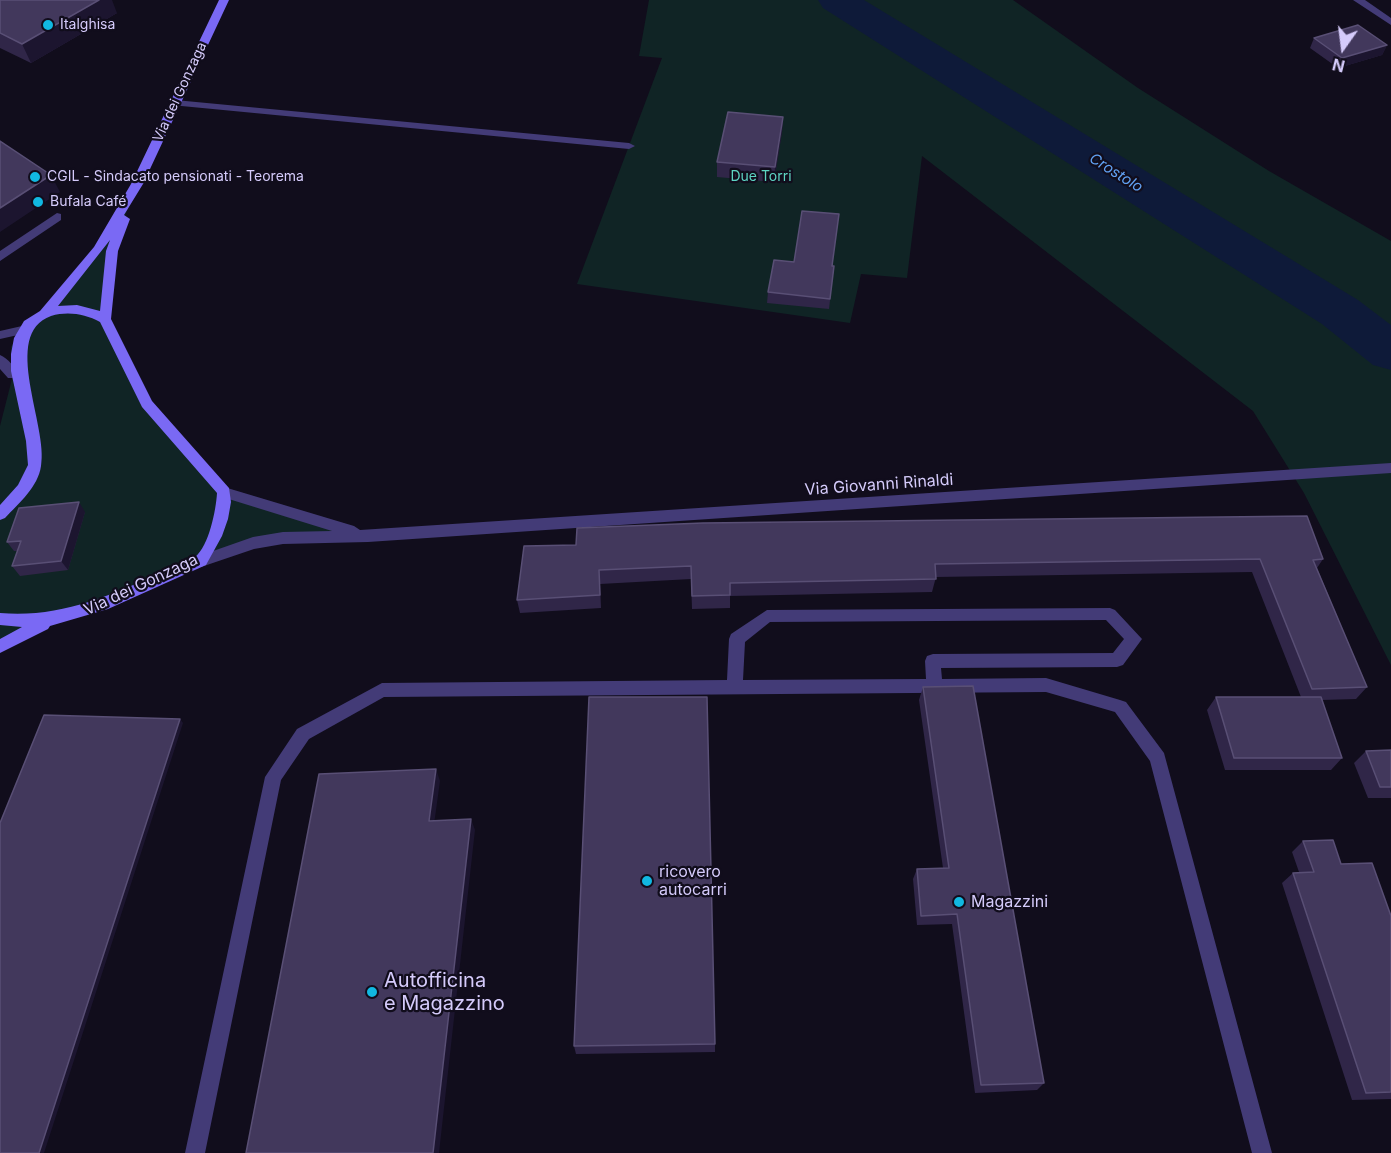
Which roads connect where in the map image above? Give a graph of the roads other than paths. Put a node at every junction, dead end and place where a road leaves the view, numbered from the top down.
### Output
1 (224, 0) edge
2 (1358, 0) edge
3 (1391, 22) edge
4 (175, 103) junction
5 (629, 146) dead end
6 (137, 184) junction
7 (57, 217) dead end
8 (0, 257) edge
9 (45, 313) junction
10 (105, 319) junction
11 (22, 330) junction
12 (0, 335) edge
13 (0, 360) edge
14 (13, 375) junction
15 (1391, 468) edge
16 (224, 492) junction
17 (0, 514) edge
18 (368, 536) junction
19 (201, 561) junction
20 (0, 619) edge
21 (50, 620) junction
22 (0, 646) edge
23 (935, 686) junction
24 (735, 688) junction
25 (195, 1153) edge
26 (1262, 1153) edge

1 - 4 main road, Via dei Gonzaga
2 - 3 street
4 - 5 street
4 - 6 main road, Via dei Gonzaga
6 - 9 main road, Via dei Gonzaga
6 - 10 main road, Via dei Gonzaga
7 - 8 street
9 - 10 main road
9 - 11 main road, Via dei Gonzaga
10 - 16 main road
11 - 12 street
11 - 14 main road
13 - 14 street
14 - 17 main road
15 - 18 street, Via Giovanni Rinaldi
16 - 18 street, Via Giovanni Rinaldi
16 - 19 main road, Via dei Gonzaga
18 - 19 street, Via Giovanni Rinaldi
19 - 21 main road, Via dei Gonzaga
20 - 21 main road, Via dei Gonzaga
21 - 22 main road, Via dei Gonzaga
23 - 24 street
23 - 24 street
23 - 26 street
24 - 25 street

